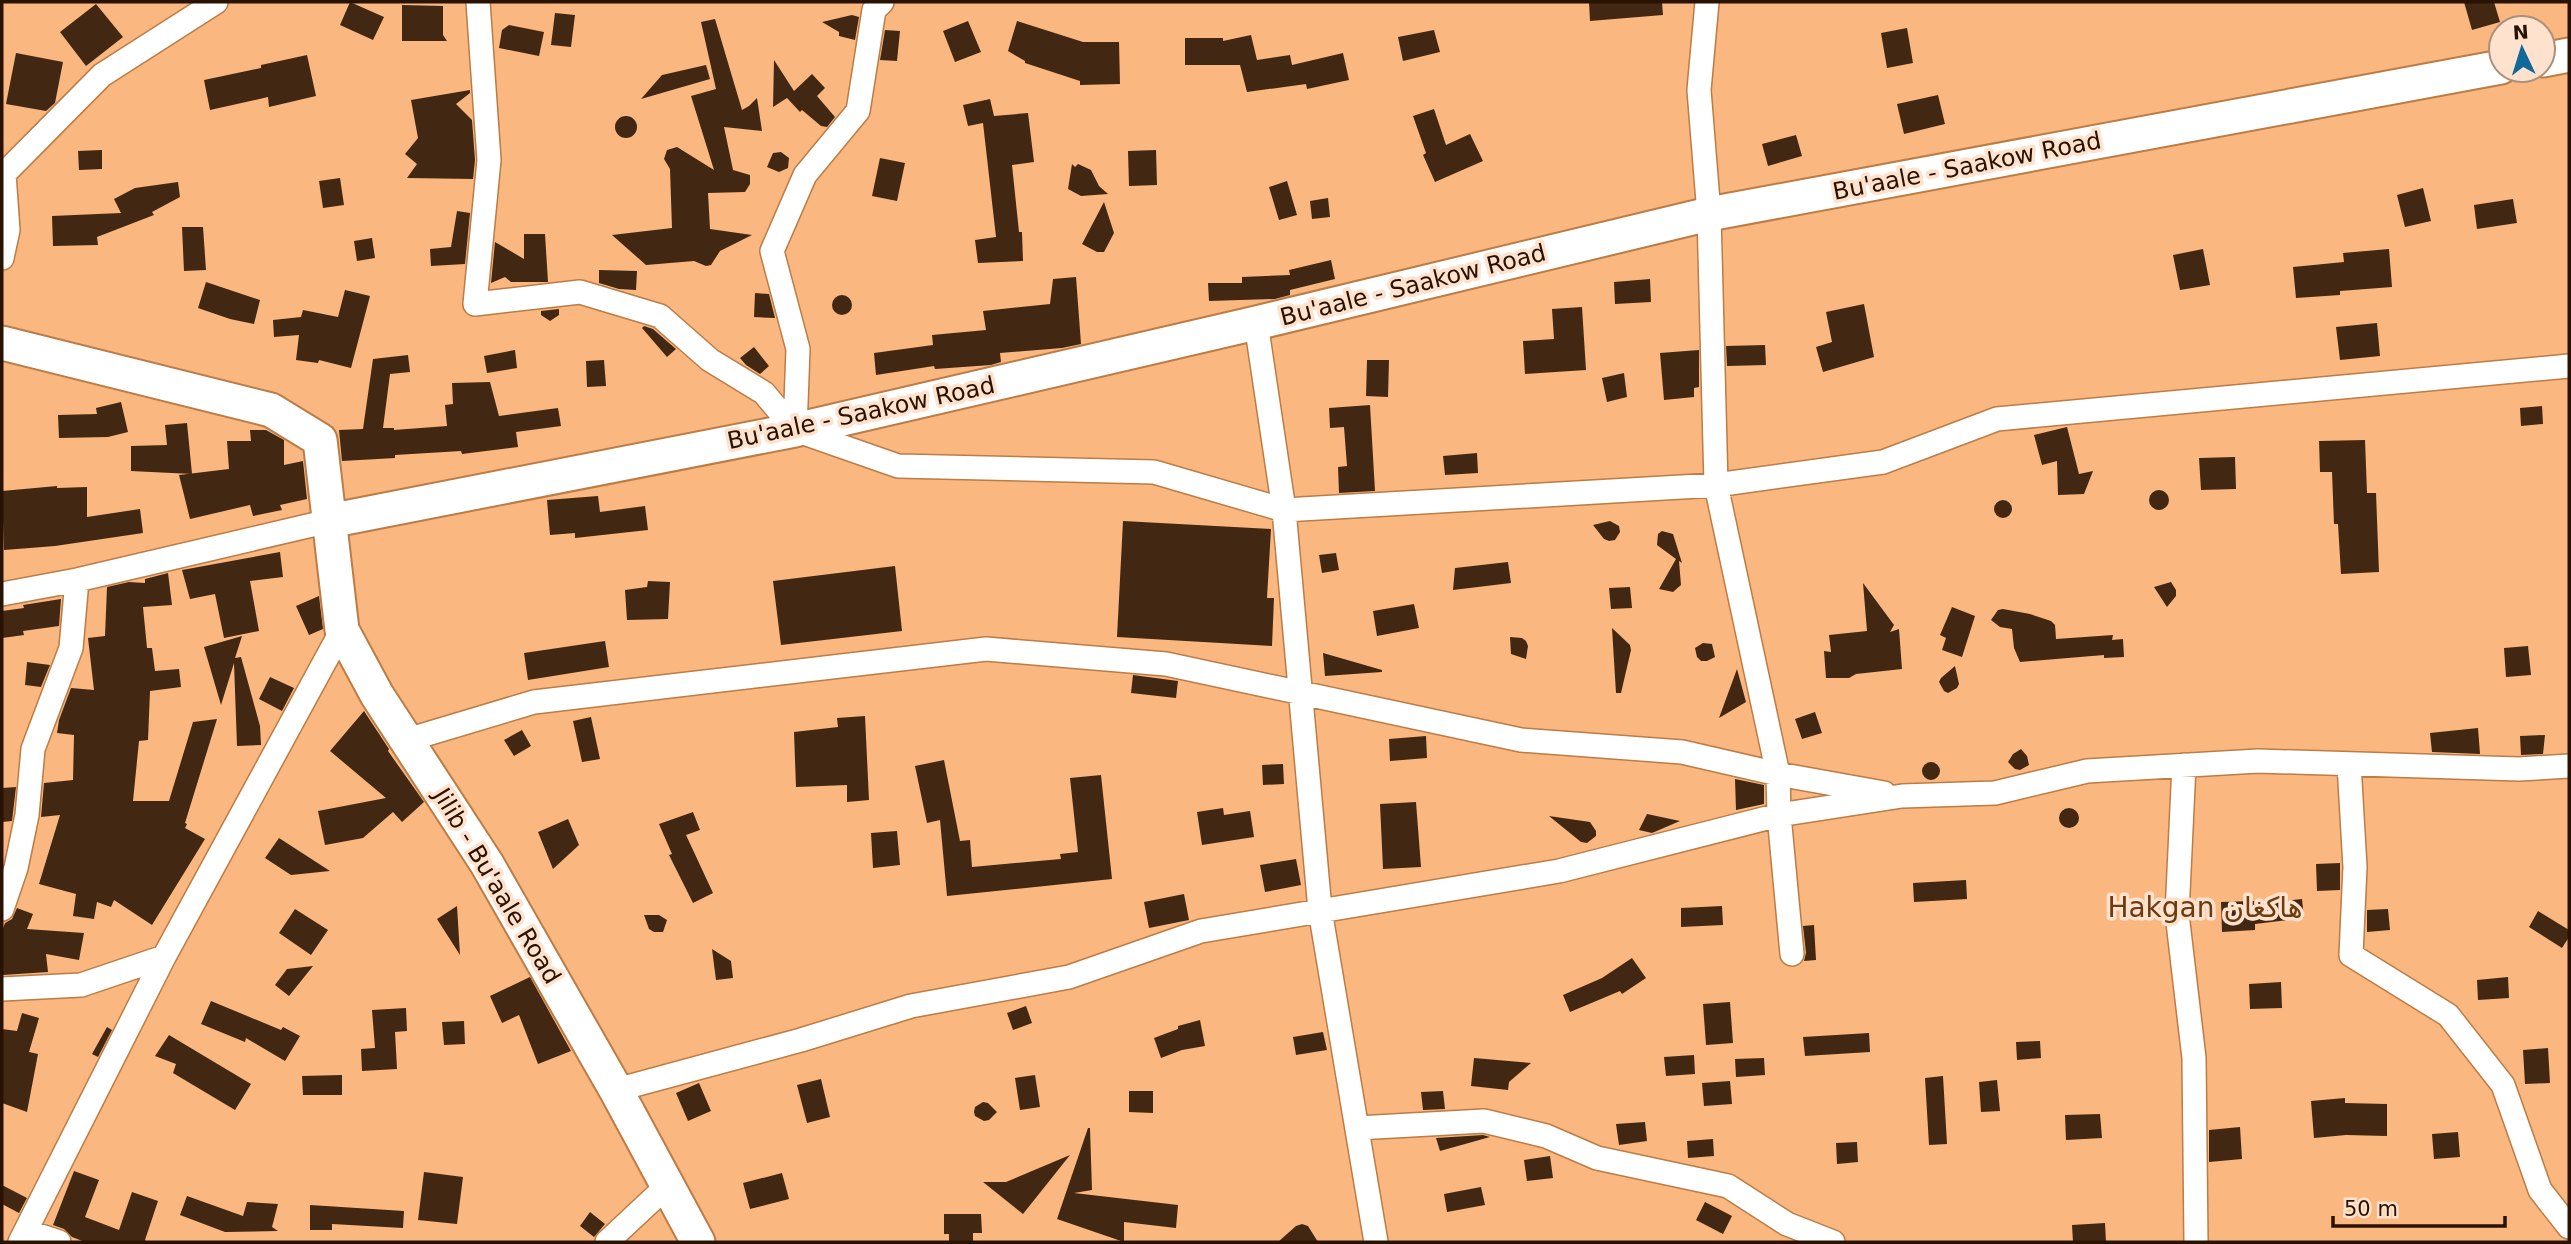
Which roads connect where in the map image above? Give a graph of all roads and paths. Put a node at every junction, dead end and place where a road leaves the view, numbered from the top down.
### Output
1 (216, 2) edge
2 (478, 2) edge
3 (882, 2) edge
4 (1707, 2) edge
5 (2487, 70) edge
6 (1709, 214) junction
7 (2, 258) edge
8 (1256, 323) junction
9 (2, 343) edge
10 (2569, 366) edge
11 (795, 430) junction
12 (1717, 485) junction
13 (1284, 510) junction
14 (329, 521) junction
15 (77, 580) junction
16 (2, 594) edge
17 (342, 630) junction
18 (1301, 694) junction
19 (407, 740) junction
20 (2349, 764) junction
21 (2184, 765) junction
22 (2569, 766) edge
23 (1778, 775) junction
24 (1902, 796) junction
25 (1779, 815) junction
26 (2, 908) edge
27 (1320, 910) junction
28 (1793, 954) dead end
29 (164, 957) junction
30 (2, 989) edge
31 (616, 1090) junction
32 (1357, 1128) junction
33 (668, 1185) junction
34 (2569, 1227) edge
35 (2569, 1234) edge
36 (23, 1237) edge
37 (59, 1242) edge
38 (607, 1242) edge
39 (698, 1242) edge
40 (1376, 1242) edge
41 (1833, 1242) edge
42 (2196, 1242) edge
43 (2569, 1242) edge

1 - 7 street
2 - 11 street
3 - 11 street
4 - 6 street
5 - 6 main road, Bu'aale - Saakow Road
6 - 8 main road, Bu'aale - Saakow Road
6 - 12 street
8 - 11 main road, Bu'aale - Saakow Road
8 - 13 street
9 - 14 main road, Jilib - Bu'aale Road
10 - 12 street
11 - 13 street
11 - 14 main road, Bu'aale - Saakow Road
12 - 13 street
12 - 23 street
13 - 18 street
14 - 15 street
14 - 17 main road, Jilib - Bu'aale Road
15 - 16 street
15 - 26 street
17 - 19 main road, Jilib - Bu'aale Road
17 - 29 street
18 - 19 street
18 - 23 street
18 - 27 street
19 - 31 main road, Jilib - Bu'aale Road
20 - 21 street
20 - 22 street
20 - 34 street
21 - 24 street
21 - 42 street
23 - 24 street
23 - 25 street
24 - 25 street
25 - 27 street
25 - 28 street
27 - 31 street
27 - 32 street
29 - 30 street
29 - 36 street
31 - 33 main road, Jilib - Bu'aale Road
32 - 40 street
32 - 41 street
33 - 38 street
33 - 39 main road, Jilib - Bu'aale Road
35 - 43 street
36 - 37 street

